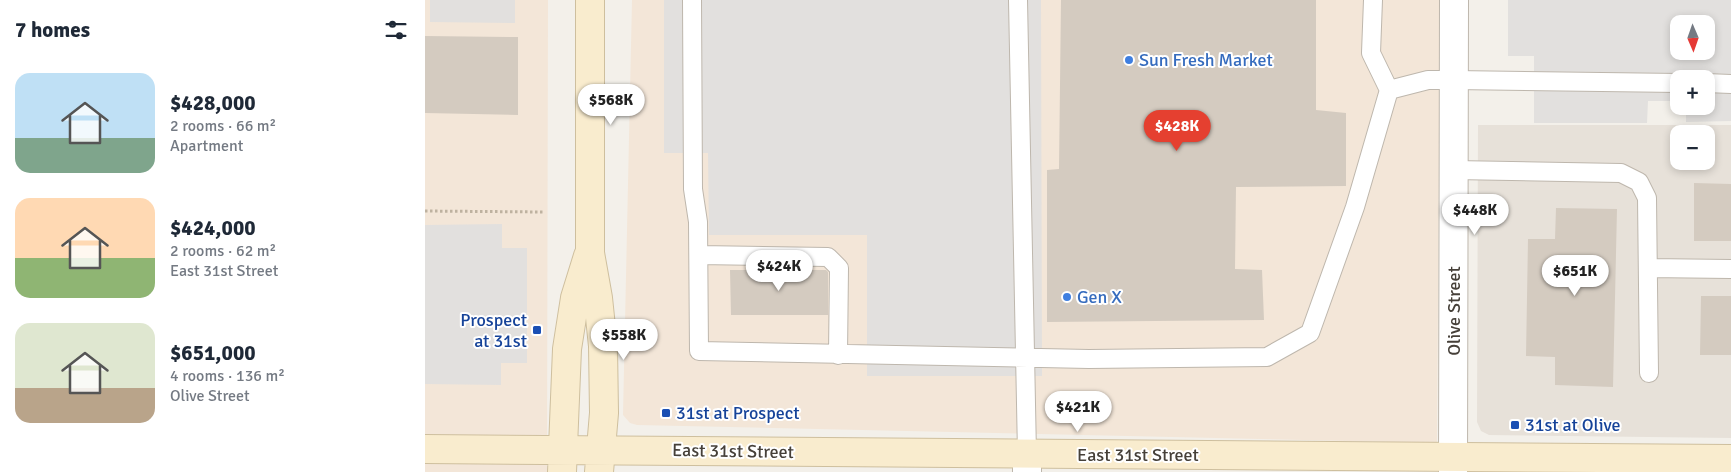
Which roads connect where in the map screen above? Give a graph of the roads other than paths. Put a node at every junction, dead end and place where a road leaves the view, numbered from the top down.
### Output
1 (590, 0) edge
2 (693, 0) edge
3 (1019, 0) edge
4 (1373, 0) edge
5 (1454, 0) edge
6 (1454, 80) junction
7 (1670, 83) edge
8 (1715, 83) edge
9 (1731, 84) edge
10 (1389, 90) junction
11 (1454, 170) junction
12 (590, 253) junction
13 (699, 255) junction
14 (1648, 268) junction
15 (1731, 269) edge
16 (838, 355) junction
17 (1024, 358) junction
18 (1649, 374) dead end
19 (425, 448) edge
20 (1731, 459) edge
21 (562, 461) edge
22 (600, 461) edge
23 (1027, 463) edge
24 (1453, 465) edge

1 - 12 main road
2 - 13 lane
3 - 17 lane
4 - 10 lane
5 - 6 street, Olive Street
6 - 7 lane
6 - 10 lane
6 - 11 street, Olive Street
8 - 9 lane
10 - 17 lane
11 - 14 lane
11 - 24 street, Olive Street
12 - 21 main road
12 - 22 main road
13 - 16 lane
13 - 16 lane
14 - 15 lane
14 - 18 lane
16 - 17 lane
17 - 23 lane
19 - 21 main road, East 31st Street
20 - 24 main road, East 31st Street
21 - 22 main road, East 31st Street
22 - 23 main road, East 31st Street
23 - 24 main road, East 31st Street

